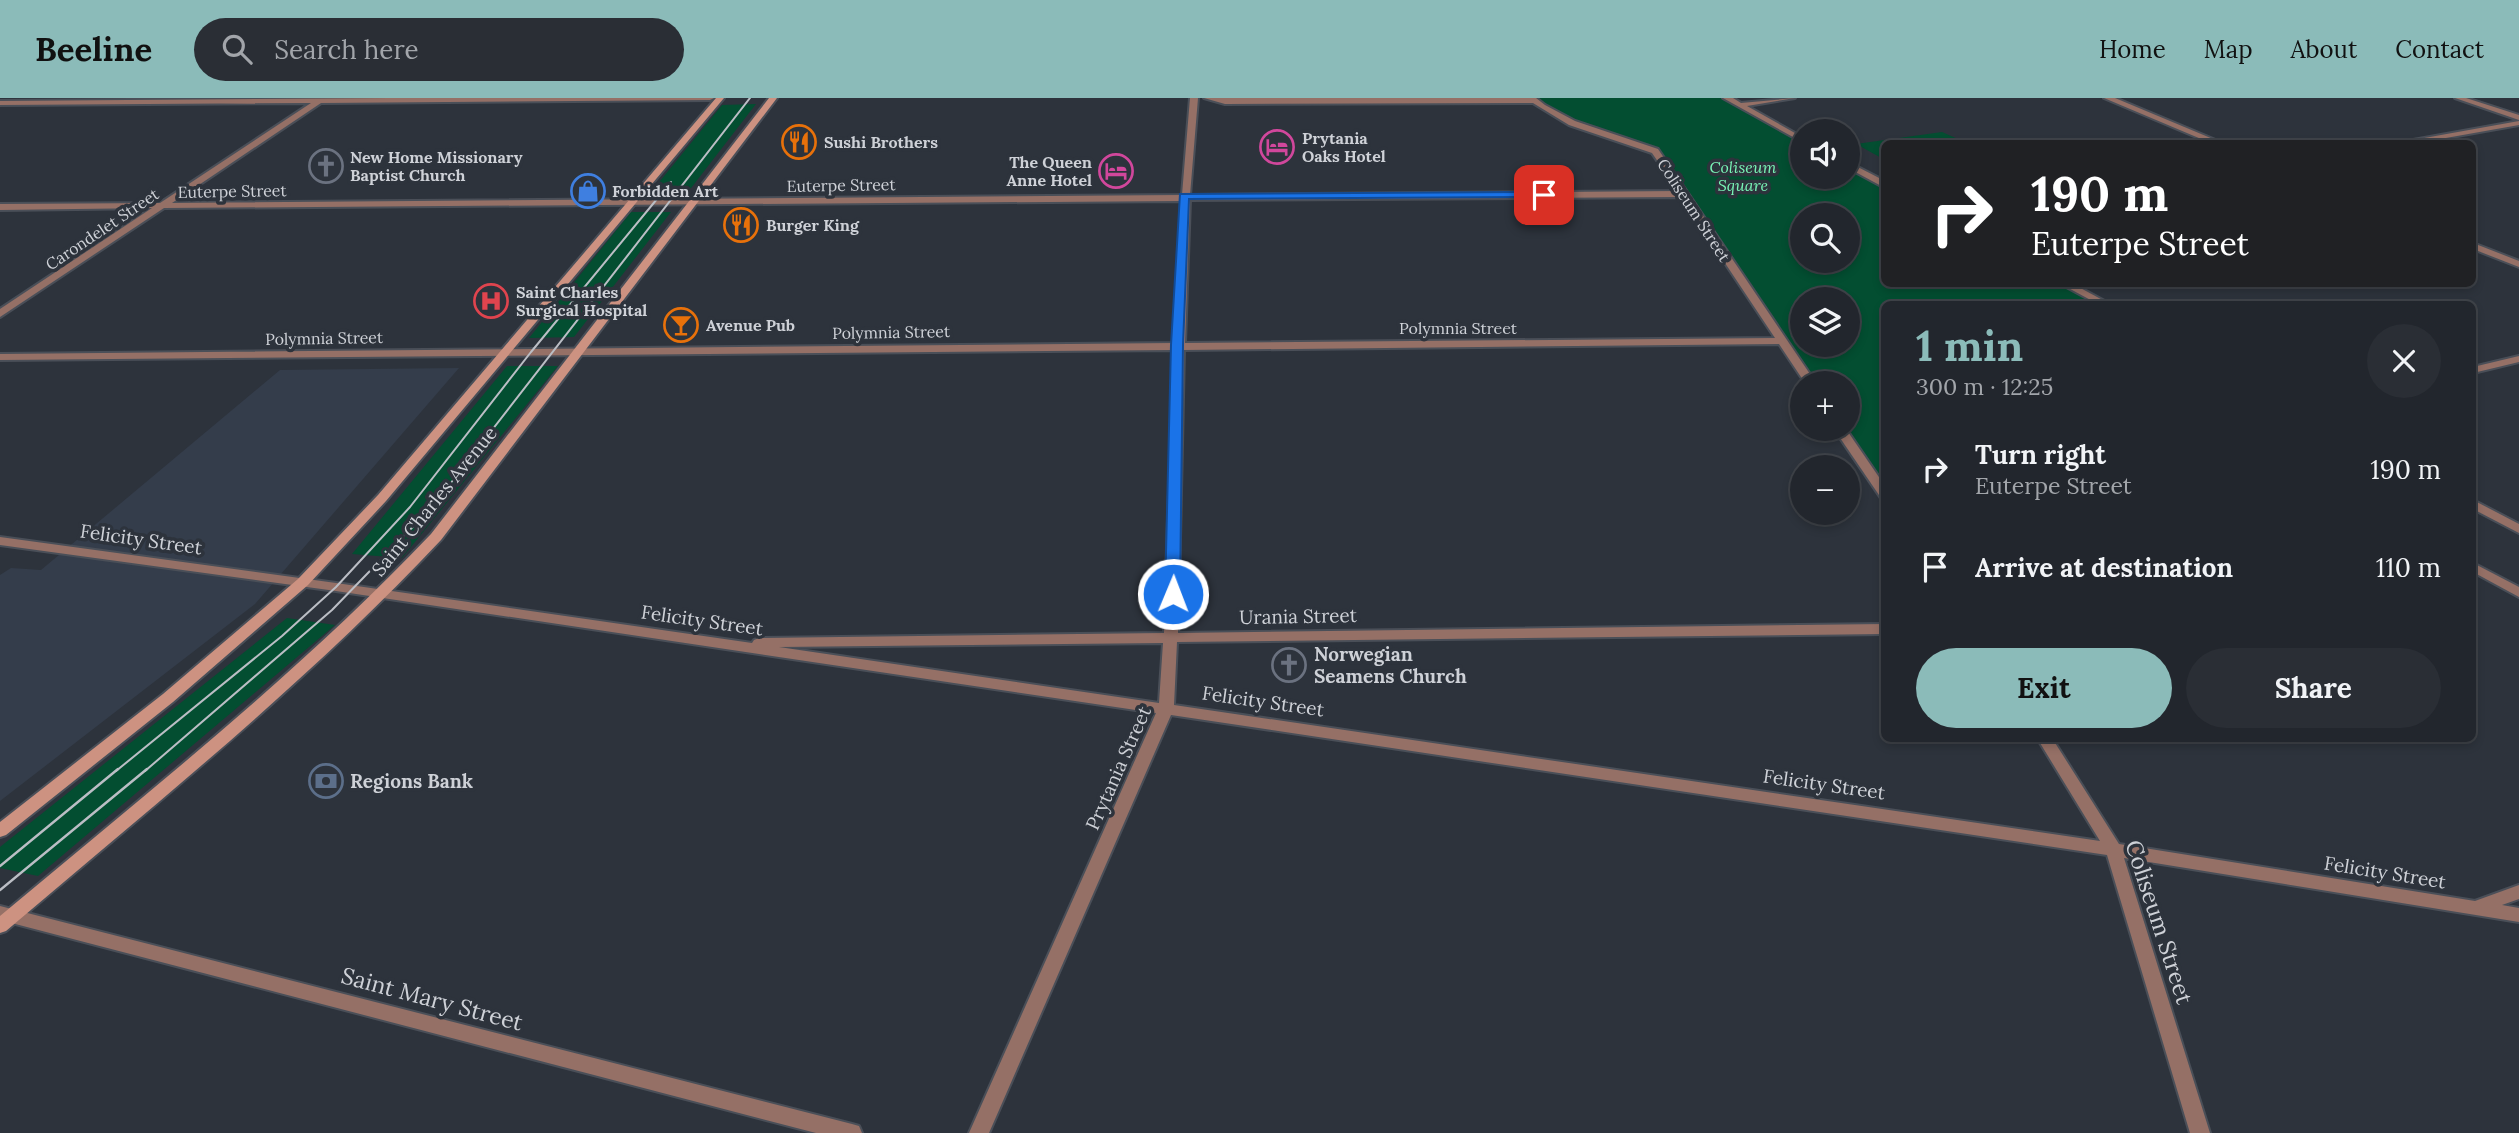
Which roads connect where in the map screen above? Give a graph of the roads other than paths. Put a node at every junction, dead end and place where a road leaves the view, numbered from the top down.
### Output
1 (710, 98) edge
2 (720, 98) edge
3 (773, 98) edge
4 (1194, 98) edge
5 (1208, 98) edge
6 (1727, 98) edge
7 (1791, 98) edge
8 (2108, 98) edge
9 (2459, 98) edge
10 (322, 100) edge
11 (1532, 100) edge
12 (0, 103) edge
13 (1739, 105) junction
14 (2519, 120) edge
15 (1790, 133) edge
16 (2211, 140) edge
17 (2416, 140) edge
18 (1860, 171) edge
19 (1881, 183) edge
20 (1683, 194) junction
21 (1184, 196) junction
22 (633, 201) junction
23 (693, 201) junction
24 (162, 206) junction
25 (0, 207) edge
26 (2476, 247) edge
27 (2519, 264) edge
28 (2072, 287) edge
29 (2099, 301) edge
30 (0, 314) edge
31 (1781, 341) junction
32 (1177, 345) junction
33 (580, 351) junction
34 (505, 352) junction
35 (0, 357) edge
36 (2519, 359) edge
37 (2476, 369) edge
38 (1802, 371) edge
39 (1848, 441) edge
40 (1881, 489) edge
41 (2476, 505) edge
42 (2519, 528) edge
43 (0, 541) edge
44 (2476, 569) edge
45 (303, 582) junction
46 (2519, 593) edge
47 (384, 595) junction
48 (1881, 629) edge
49 (1172, 637) junction
50 (712, 643) junction
51 (1166, 708) junction
52 (2047, 742) edge
53 (0, 831) edge
54 (2113, 848) junction
55 (2519, 892) edge
56 (2475, 908) junction
57 (2519, 915) edge
58 (4, 918) edge
59 (852, 1133) edge
60 (979, 1133) edge
61 (2200, 1133) edge

1 - 10 street
2 - 22 main road, Saint Charles Avenue
3 - 23 main road, Saint Charles Avenue
4 - 21 street, Prytania Street
5 - 11 street
6 - 13 street
7 - 13 street
8 - 16 street
9 - 14 street
10 - 12 street
10 - 24 street, Carondelet Street
11 - 20 street, Coliseum Street
13 - 15 street
14 - 17 street
18 - 19 street
20 - 21 street, Euterpe Street
20 - 31 street, Coliseum Street
21 - 23 street, Euterpe Street
21 - 32 street, Prytania Street
22 - 23 street, Euterpe Street
22 - 24 street, Euterpe Street
22 - 34 main road, Saint Charles Avenue
23 - 33 main road, Saint Charles Avenue
24 - 25 street, Euterpe Street
24 - 30 street, Carondelet Street
26 - 27 street
28 - 29 street
31 - 32 street, Polymnia Street
31 - 38 street, Coliseum Street
32 - 33 street, Polymnia Street
32 - 49 street, Prytania Street
33 - 34 street, Polymnia Street
33 - 47 main road, Saint Charles Avenue
34 - 35 street, Polymnia Street
34 - 45 main road, Saint Charles Avenue
36 - 37 street
39 - 40 street
41 - 42 street
43 - 45 street, Felicity Street
44 - 46 street
45 - 47 street, Felicity Street
45 - 53 main road, Saint Charles Avenue
47 - 50 street, Felicity Street
47 - 58 main road, Saint Charles Avenue
48 - 49 street, Urania Street
49 - 50 street, Urania Street
49 - 51 street, Prytania Street
50 - 51 street, Felicity Street
51 - 54 street, Felicity Street
51 - 60 street, Prytania Street
52 - 54 street, Coliseum Street
54 - 56 street, Felicity Street
54 - 61 street, Coliseum Street
55 - 56 street
56 - 57 street, Felicity Street
58 - 59 street, Saint Mary Street

